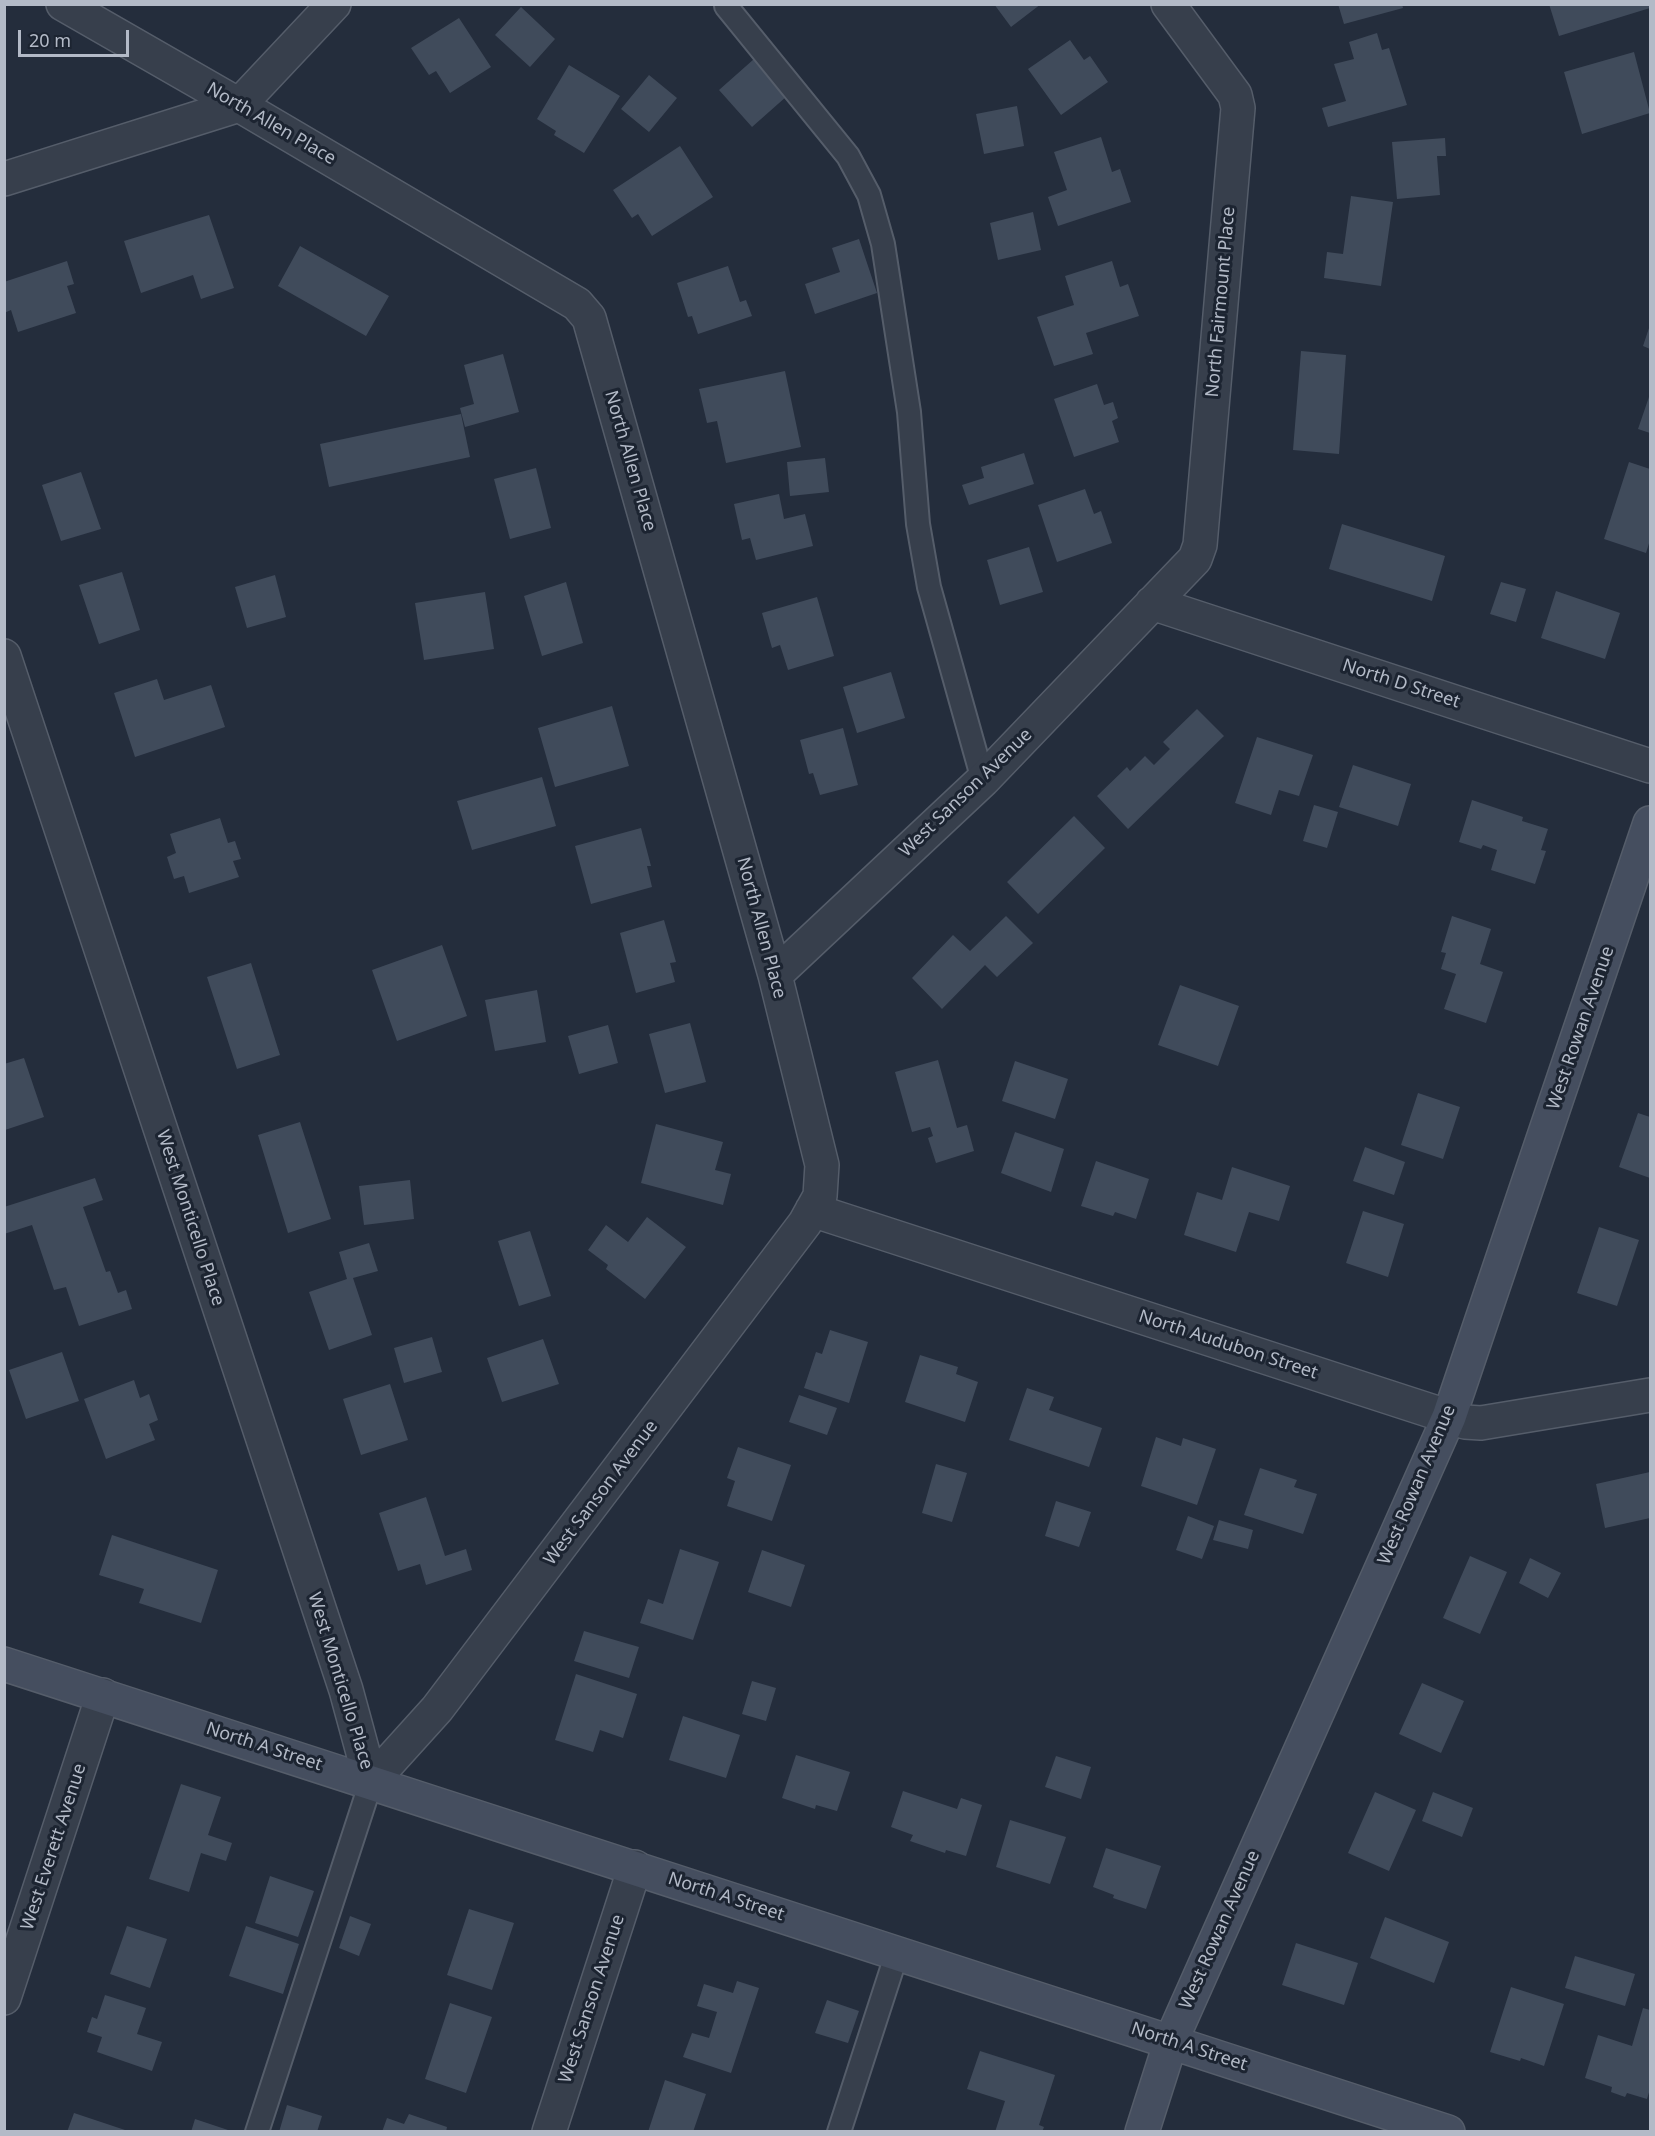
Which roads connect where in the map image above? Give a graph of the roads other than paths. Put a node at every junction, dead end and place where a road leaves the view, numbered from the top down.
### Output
1 (63, 4) edge
2 (334, 4) edge
3 (1168, 4) edge
4 (726, 6) dead end
5 (239, 105) junction
6 (4, 179) edge
7 (1152, 603) junction
8 (4, 656) edge
9 (1650, 766) edge
10 (983, 780) junction
11 (1650, 823) edge
12 (775, 975) junction
13 (816, 1203) junction
14 (1650, 1395) edge
15 (1449, 1417) junction
16 (4, 1664) edge
17 (103, 1695) junction
18 (371, 1782) junction
19 (635, 1867) junction
20 (897, 1953) junction
21 (4, 1998) edge
22 (1171, 2041) junction
23 (257, 2132) edge
24 (549, 2132) edge
25 (839, 2132) edge
26 (1142, 2132) edge
27 (1448, 2132) edge

1 - 5 street, North Allen Place
2 - 5 street
3 - 7 street, North Fairmount Place
4 - 10 lane
5 - 6 street
5 - 12 street, North Allen Place
7 - 9 street, North D Street
7 - 10 street, West Sanson Avenue
8 - 18 street, West Monticello Place
10 - 12 street, West Sanson Avenue
11 - 15 street, West Rowan Avenue
12 - 13 street, North Allen Place
13 - 15 street, North Audubon Street
13 - 18 street, West Sanson Avenue
14 - 15 street, North Audubon Street
15 - 22 street, West Rowan Avenue
16 - 17 street, North A Street
17 - 18 street, North A Street
17 - 21 street, West Everett Avenue
18 - 19 street, North A Street
18 - 23 lane
19 - 20 street, North A Street
19 - 24 street, West Sanson Avenue
20 - 22 street, North A Street
20 - 25 lane
22 - 26 street, West Rowan Avenue
22 - 27 street, North A Street

